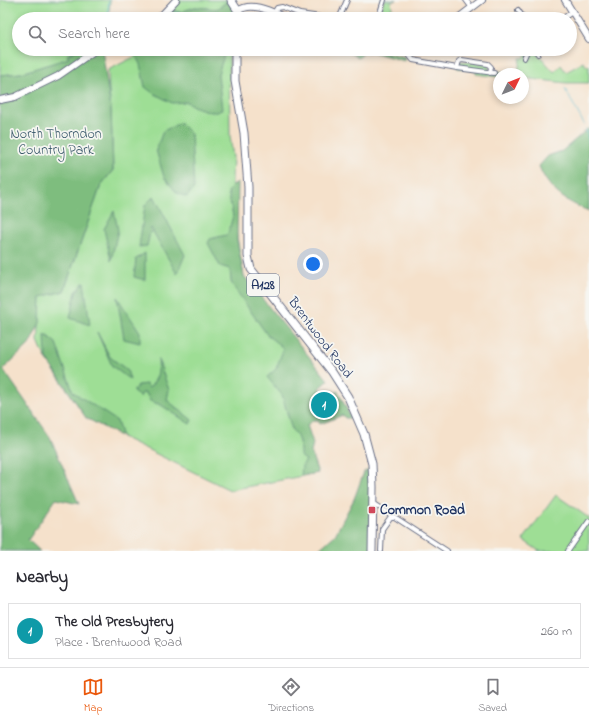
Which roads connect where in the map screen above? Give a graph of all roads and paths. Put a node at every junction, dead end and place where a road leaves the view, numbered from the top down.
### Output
1 (176, 0) edge
2 (231, 0) edge
3 (347, 0) edge
4 (384, 0) edge
5 (466, 0) edge
6 (482, 0) edge
7 (565, 0) edge
8 (472, 8) junction
9 (165, 12) edge
10 (237, 12) edge
11 (240, 12) edge
12 (271, 12) edge
13 (274, 12) edge
14 (295, 12) edge
15 (342, 12) edge
16 (380, 12) edge
17 (467, 12) edge
18 (572, 12) edge
19 (577, 20) edge
20 (589, 39) edge
21 (87, 56) edge
22 (235, 56) edge
23 (408, 56) edge
24 (458, 68) junction
25 (0, 100) edge
26 (373, 503) junction
27 (392, 515) junction
28 (589, 521) edge
29 (372, 551) edge
30 (381, 551) edge
31 (445, 551) edge
32 (568, 551) edge

1 - 9 street
2 - 10 main road
3 - 15 street
4 - 16 street
5 - 8 street
6 - 8 street
7 - 18 street
8 - 17 street
11 - 12 street
13 - 14 street
19 - 20 street
21 - 25 street
22 - 26 main road, Brentwood Road / A128
23 - 24 street
24 - 24 street
26 - 27 street
26 - 29 main road, Brentwood Road / A128
27 - 30 street
27 - 31 street
28 - 32 street

